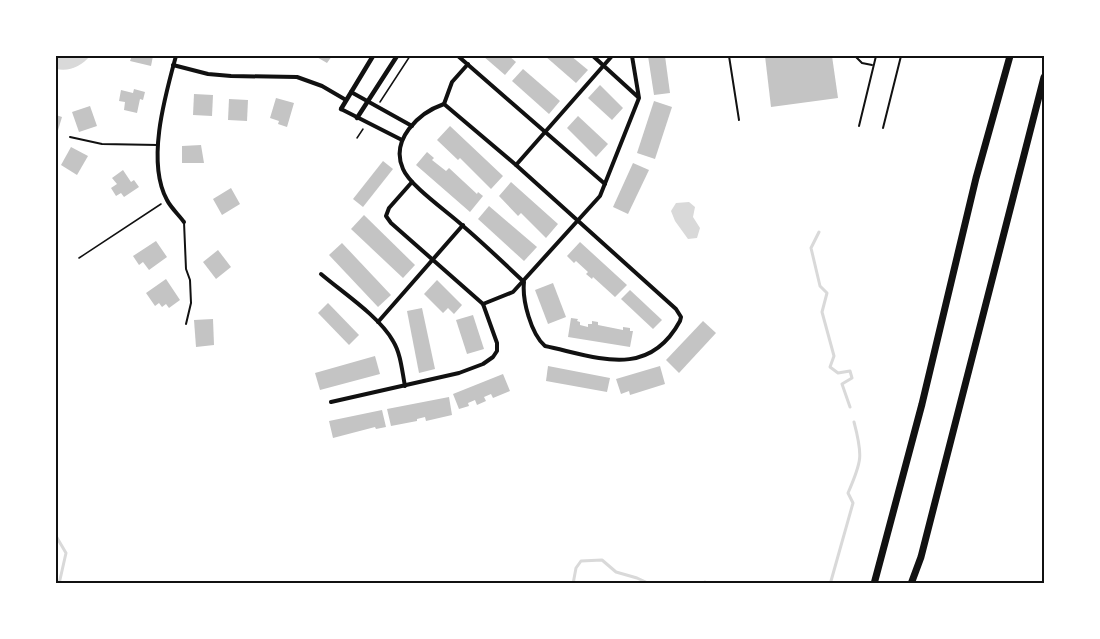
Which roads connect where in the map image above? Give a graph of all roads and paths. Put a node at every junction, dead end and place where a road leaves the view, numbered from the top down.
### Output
1 (176, 56) edge
2 (373, 56) edge
3 (397, 56) edge
4 (410, 56) edge
5 (458, 56) edge
6 (593, 56) edge
7 (612, 56) edge
8 (632, 56) edge
9 (729, 56) edge
10 (855, 56) edge
11 (876, 56) edge
12 (901, 56) edge
13 (1010, 56) edge
14 (468, 64) junction
15 (173, 65) junction
16 (604, 65) junction
17 (873, 65) junction
18 (1044, 77) edge
19 (351, 92) junction
20 (639, 98) junction
21 (346, 100) junction
22 (367, 101) junction
23 (444, 104) junction
24 (377, 107) junction
25 (341, 109) joint
26 (357, 118) junction
27 (739, 120) dead end
28 (367, 123) junction
29 (412, 126) junction
30 (860, 126) dead end
31 (883, 128) dead end
32 (546, 132) junction
33 (70, 137) dead end
34 (357, 138) dead end
35 (402, 140) junction
36 (158, 145) junction
37 (516, 165) junction
38 (412, 182) junction
39 (605, 184) junction
40 (167, 200) junction
41 (579, 221) junction
42 (184, 222) joint
43 (463, 225) junction
44 (79, 258) dead end
45 (432, 260) junction
46 (321, 274) dead end
47 (524, 282) junction
48 (483, 304) junction
49 (378, 322) junction
50 (186, 324) dead end
51 (405, 386) junction
52 (331, 402) dead end
53 (874, 584) edge
54 (911, 584) edge

1 - 15 street
2 - 19 street
3 - 22 street
4 - 24 path
5 - 14 street
6 - 16 street
7 - 16 street
8 - 20 street
9 - 27 lane
10 - 17 lane
11 - 17 lane
12 - 31 lane
13 - 53 highway
14 - 23 street
14 - 32 street
15 - 21 street
15 - 36 street
16 - 20 street
16 - 32 street
17 - 30 lane
18 - 54 highway
19 - 21 street
19 - 22 street
20 - 39 street
21 - 25 street
22 - 24 street
22 - 26 street
23 - 29 street
23 - 37 street
24 - 29 street
25 - 26 street
26 - 28 street
28 - 34 path
28 - 35 street
29 - 35 street
32 - 37 street
32 - 39 street
33 - 36 lane
35 - 38 street
36 - 40 street
37 - 41 street
38 - 43 street
38 - 45 street
39 - 41 street
40 - 42 street
40 - 44 path
41 - 47 street
41 - 47 street
42 - 50 lane
43 - 45 street
43 - 47 street
45 - 48 street
45 - 49 street
46 - 49 street
47 - 48 street
48 - 51 street
49 - 51 street
51 - 52 street

